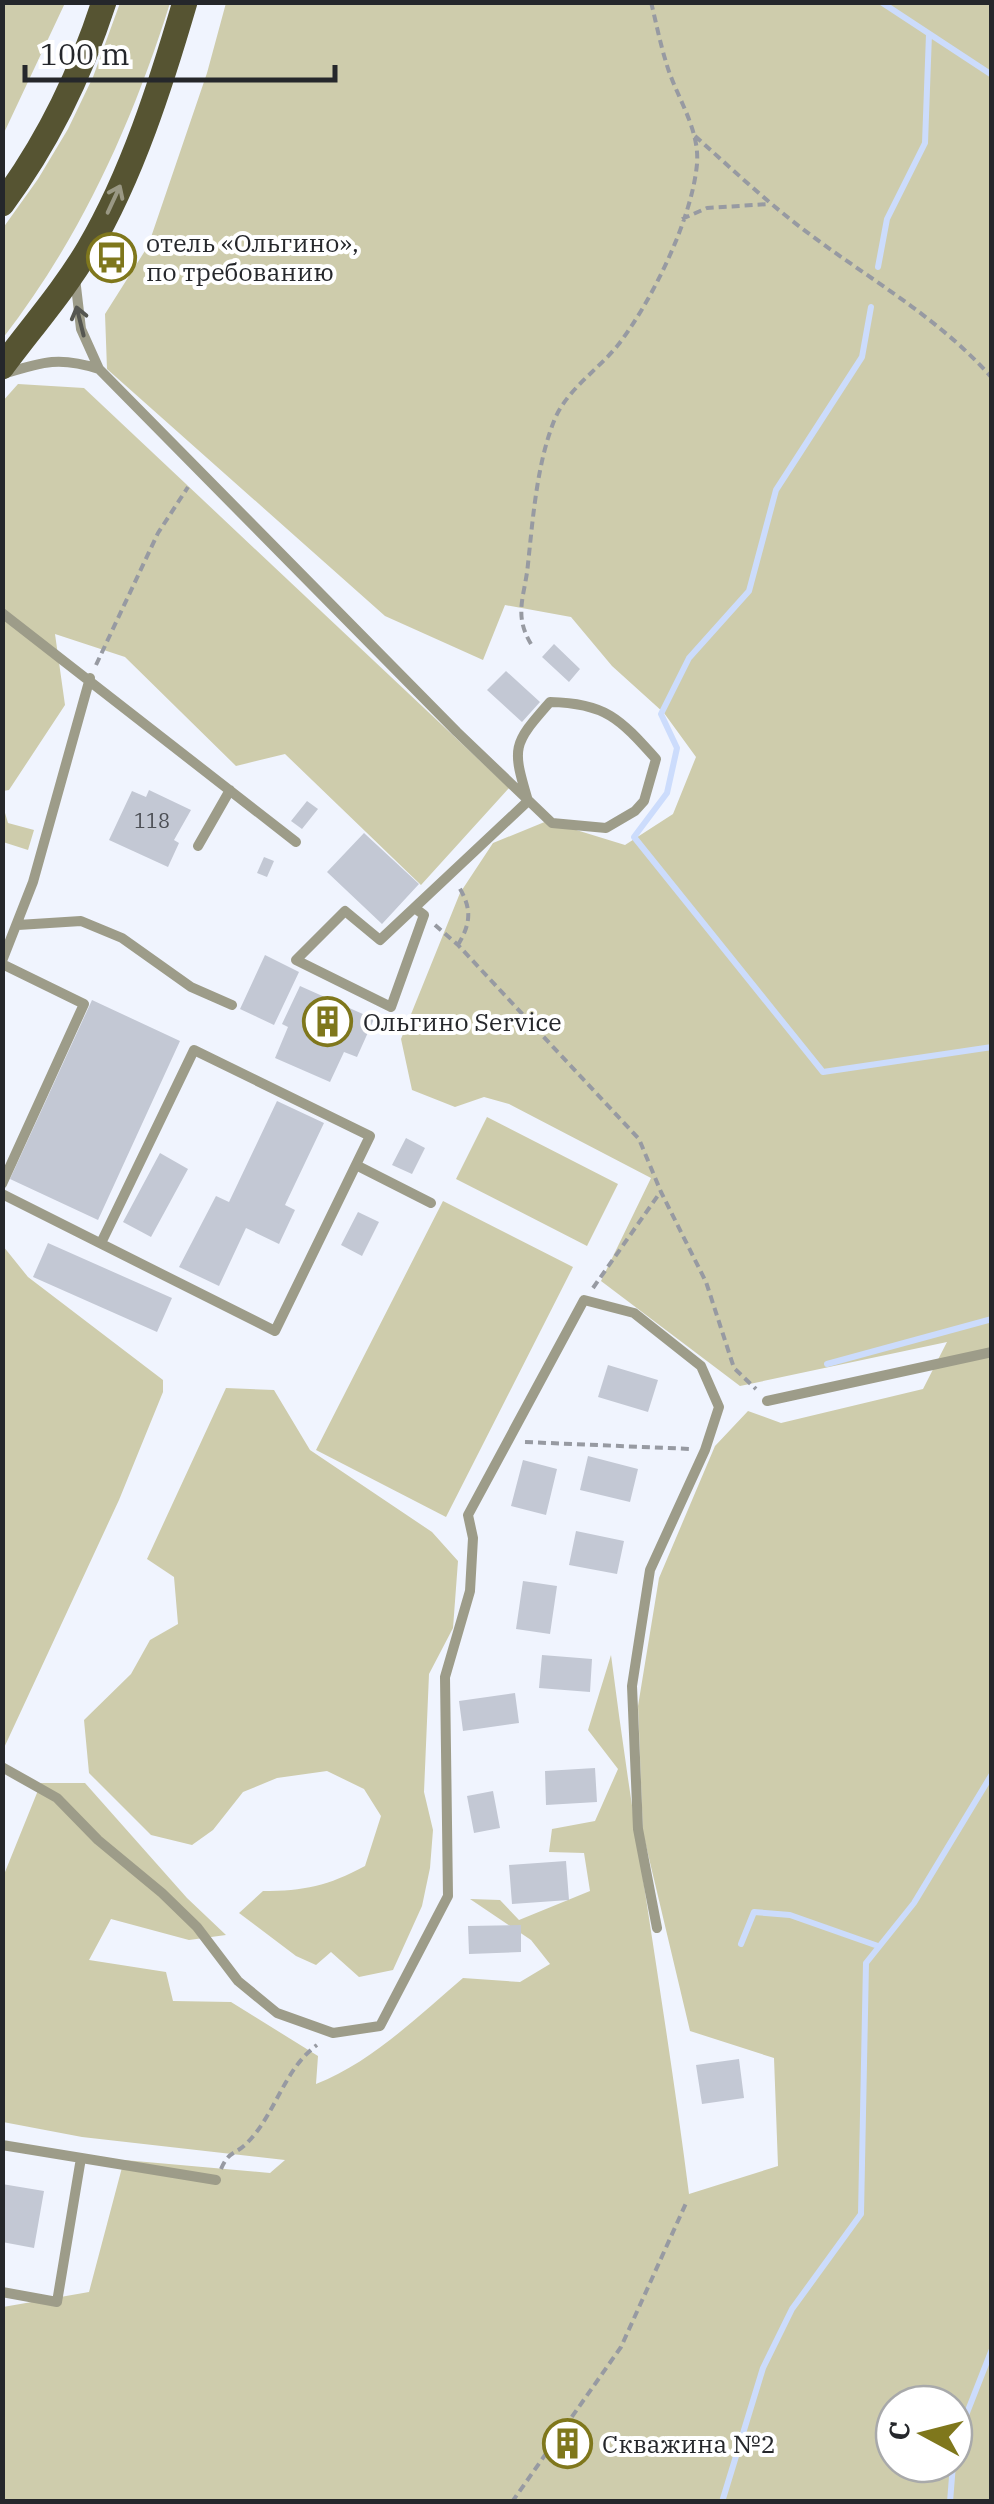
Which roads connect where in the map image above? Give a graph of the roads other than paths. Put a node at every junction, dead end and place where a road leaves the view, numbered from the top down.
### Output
1 (104, 2) edge
2 (185, 2) edge
3 (2, 204) edge
4 (75, 269) junction
5 (99, 369) junction
6 (2, 370) edge
7 (2, 613) edge
8 (90, 678) junction
9 (230, 790) junction
10 (528, 801) junction
11 (296, 842) dead end
12 (198, 846) dead end
13 (420, 912) junction
14 (18, 924) junction
15 (435, 925) road end
16 (2, 962) edge
17 (232, 1005) dead end
18 (356, 1165) junction
19 (2, 1184) edge
20 (2, 1194) edge
21 (431, 1203) dead end
22 (101, 1243) junction
23 (992, 1352) edge
24 (767, 1400) road end
25 (2, 1766) edge
26 (657, 1928) dead end
27 (2, 2145) edge
28 (81, 2158) junction
29 (216, 2180) road end
30 (2, 2292) edge

1 - 3 main road
4 -> 2 main road
5 -> 4 lane
4 - 6 main road
5 - 6 lane
5 - 10 lane
7 - 8 lane
8 - 9 lane
8 - 14 lane
9 - 11 lane
9 - 12 lane
10 - 10 lane
10 - 13 lane
13 - 13 lane
13 - 15 lane
14 - 16 lane
14 - 17 lane
16 - 19 lane
18 - 21 lane
18 - 22 lane
18 - 22 lane
20 - 22 lane
23 - 24 lane
25 - 26 lane
27 - 28 lane
28 - 29 lane
28 - 30 lane

